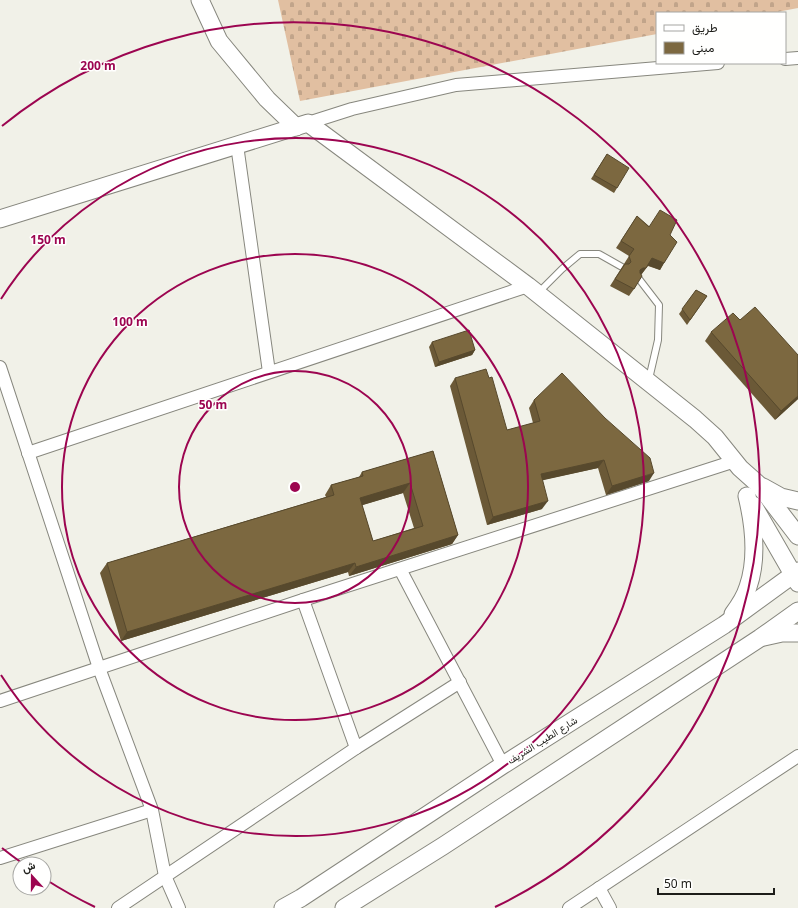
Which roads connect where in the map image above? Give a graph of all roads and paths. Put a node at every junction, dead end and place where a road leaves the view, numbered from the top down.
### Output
1 (200, 0) edge
2 (798, 58) edge
3 (786, 59) edge
4 (706, 64) edge
5 (302, 125) junction
6 (236, 145) junction
7 (0, 219) edge
8 (622, 267) edge
9 (639, 279) edge
10 (533, 290) junction
11 (0, 367) edge
12 (269, 372) junction
13 (648, 382) junction
14 (2, 383) edge
15 (28, 453) junction
16 (737, 465) junction
17 (753, 490) junction
18 (798, 501) edge
19 (798, 536) edge
20 (400, 569) junction
21 (796, 576) edge
22 (303, 600) junction
23 (798, 611) edge
24 (724, 625) junction
25 (798, 633) edge
26 (760, 638) junction
27 (99, 668) junction
28 (460, 682) junction
29 (0, 701) edge
30 (356, 748) junction
31 (798, 756) edge
32 (503, 765) junction
33 (152, 810) junction
34 (0, 858) edge
35 (165, 876) junction
36 (599, 888) junction
37 (118, 908) edge
38 (179, 908) edge
39 (284, 908) edge
40 (344, 908) edge
41 (569, 908) edge
42 (610, 908) edge

1 - 5 main road
2 - 3 street
4 - 5 street
5 - 6 main road
5 - 10 main road
6 - 7 main road
6 - 12 street
8 - 10 lane
9 - 13 lane
10 - 12 street
10 - 13 main road
11 - 14 street
12 - 15 street
13 - 16 main road
14 - 15 street
15 - 27 street
16 - 17 main road
16 - 20 street
17 - 18 main road
17 - 19 main road
17 - 21 main road
17 - 24 main road
20 - 22 street
20 - 28 street
21 - 24 main road, شارع الطيب الشريف
22 - 27 street
22 - 30 street
23 - 26 main road
24 - 32 main road, شارع الطيب الشريف
25 - 26 main road
26 - 40 main road
27 - 29 street
27 - 33 street
28 - 30 street
28 - 32 street
30 - 35 street
31 - 36 street
32 - 39 main road, شارع الطيب الشريف
33 - 34 street
33 - 35 street
35 - 37 street
35 - 38 street
36 - 41 street
36 - 42 street

